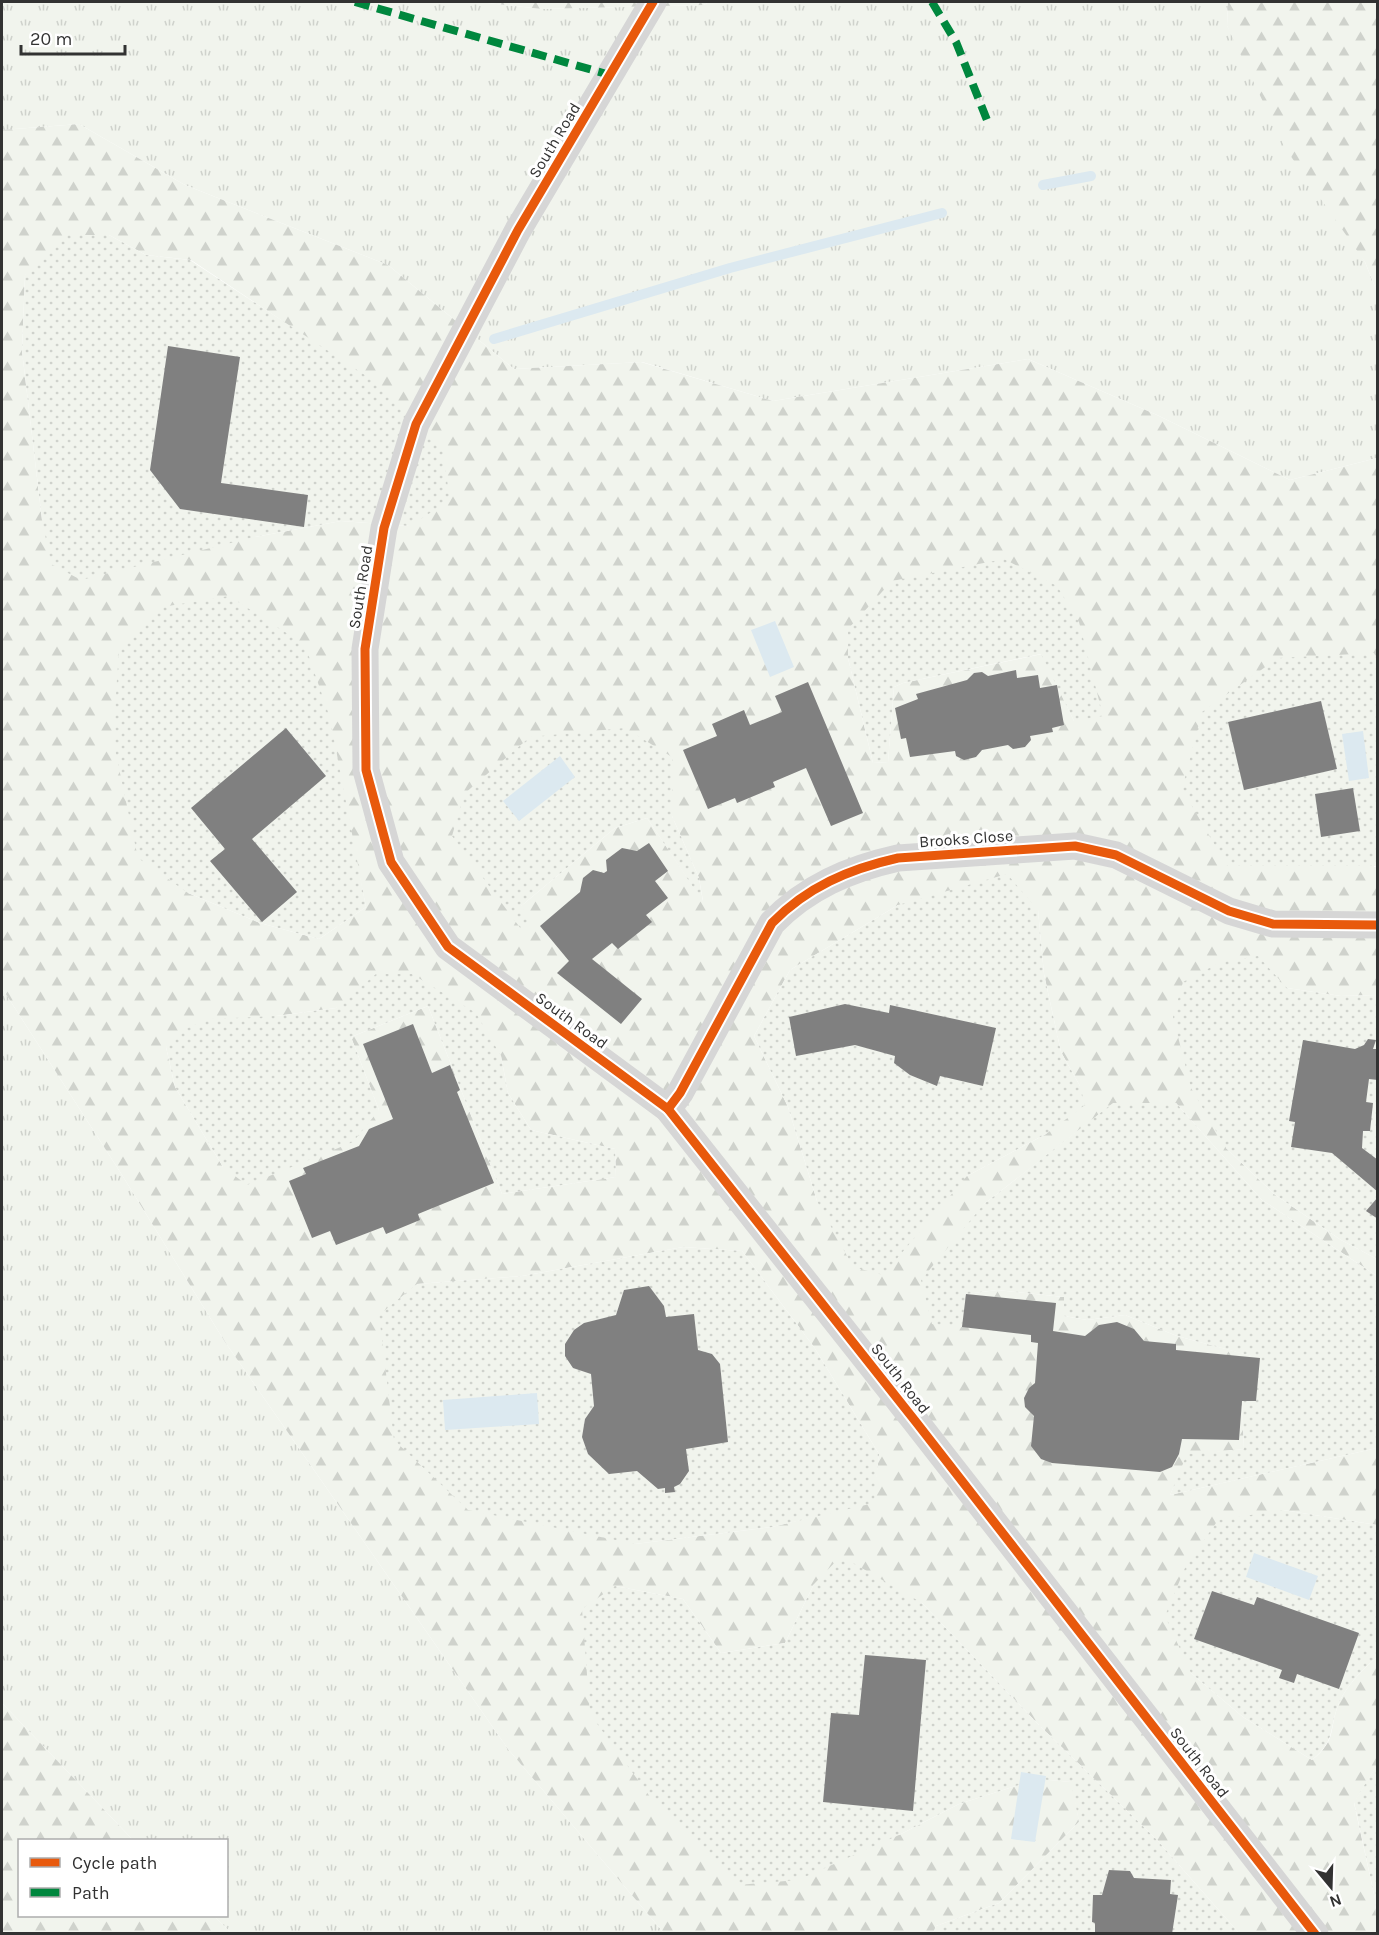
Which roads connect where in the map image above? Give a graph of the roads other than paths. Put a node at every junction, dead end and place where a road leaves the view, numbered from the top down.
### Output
1 (653, 2) edge
2 (1377, 926) edge
3 (668, 1109) junction
4 (1315, 1934) edge

1 - 3 street, South Road
2 - 3 street, Brooks Close
3 - 4 street, South Road

